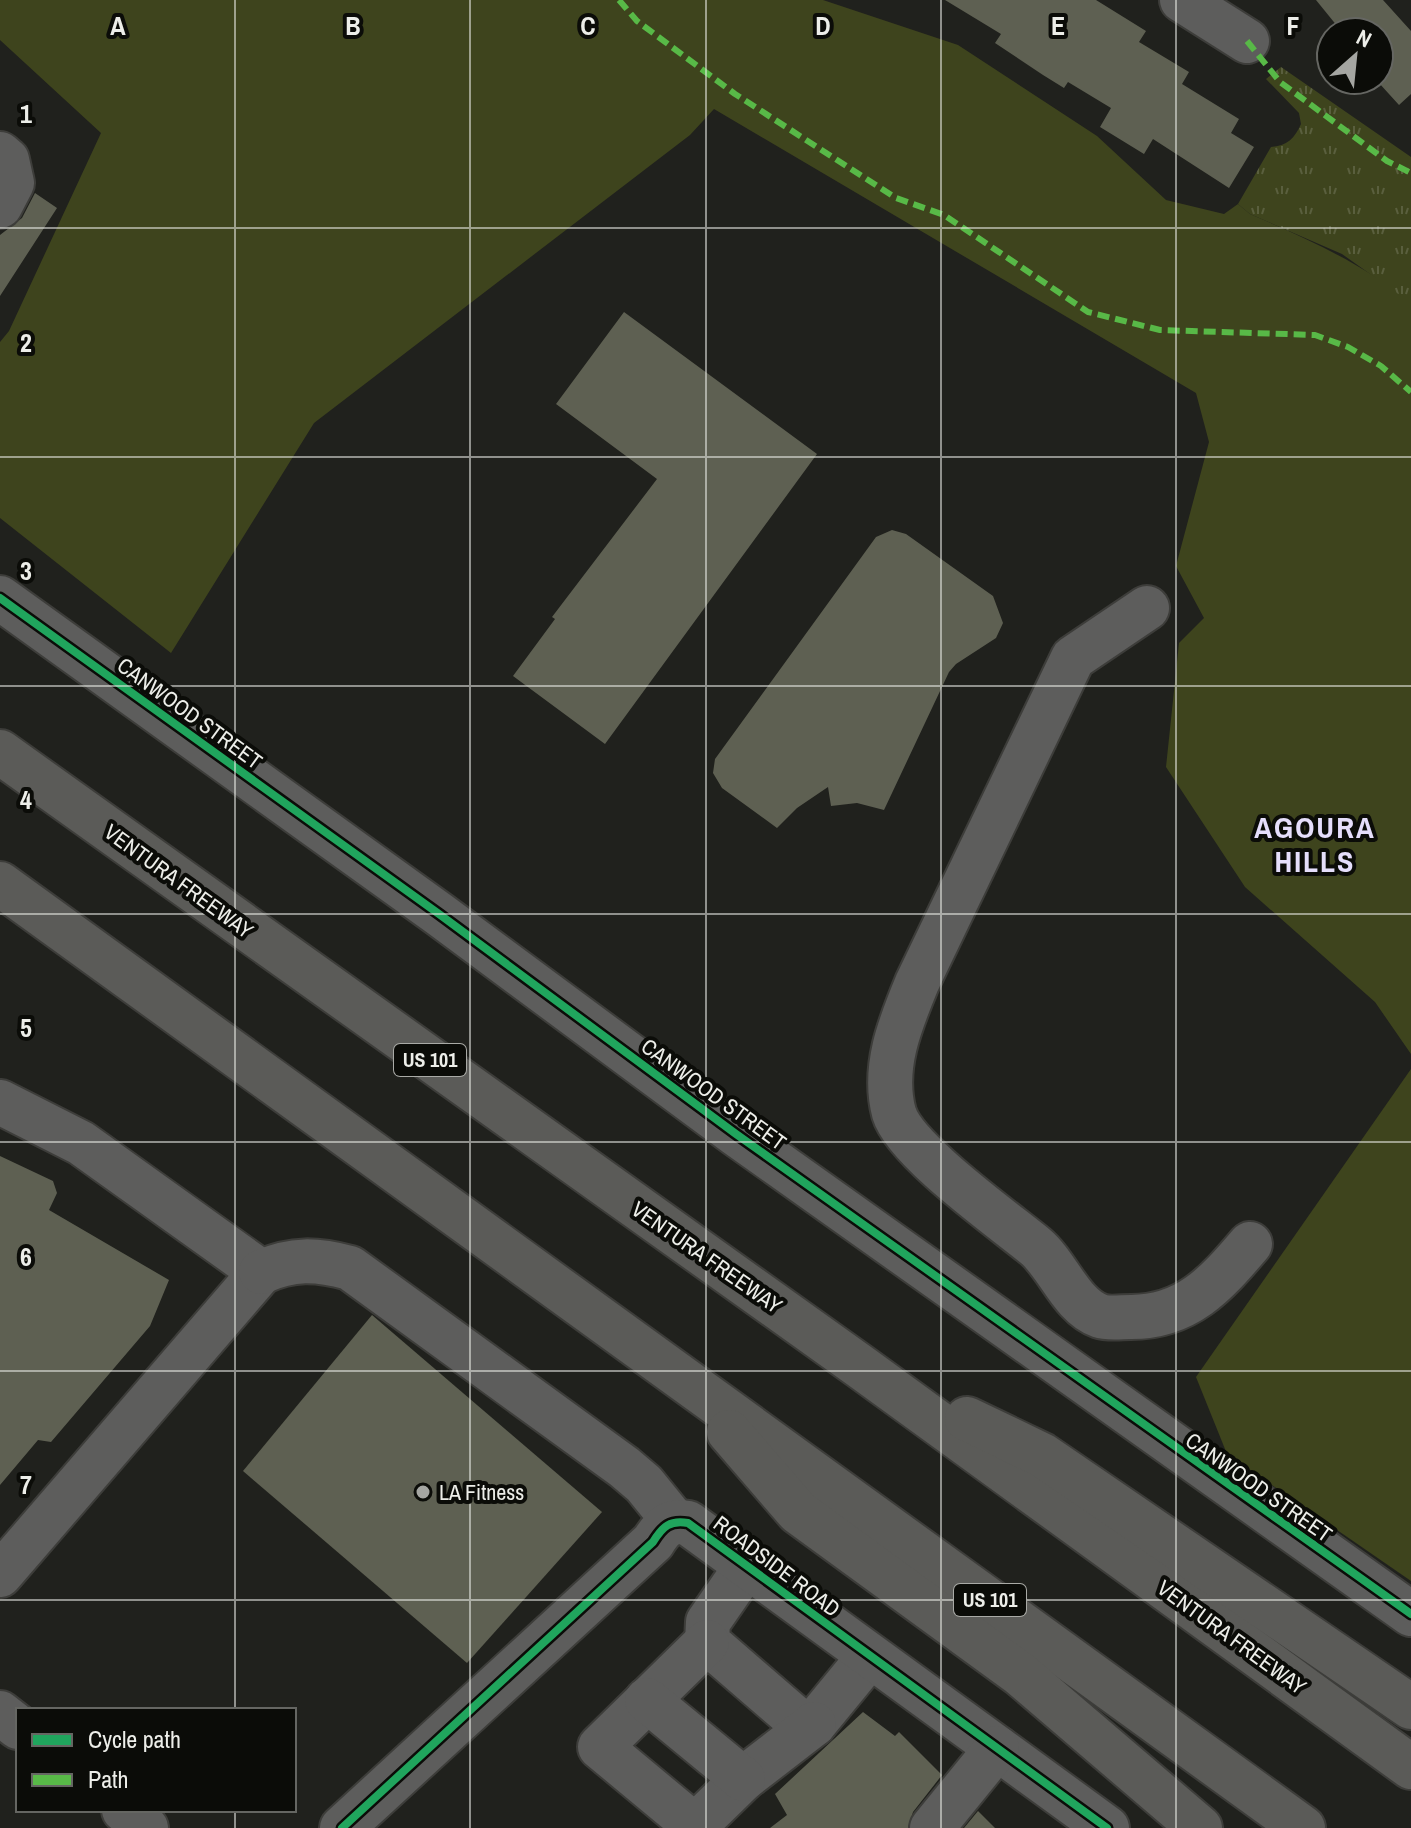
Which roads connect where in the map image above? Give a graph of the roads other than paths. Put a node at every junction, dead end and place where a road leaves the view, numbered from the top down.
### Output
1 (1182, 0) edge
2 (1247, 41) dead end
3 (0, 154) edge
4 (0, 206) edge
5 (0, 598) edge
6 (1147, 608) dead end
7 (0, 752) edge
8 (0, 884) edge
9 (0, 1102) edge
10 (1250, 1244) dead end
11 (261, 1272) junction
12 (1082, 1306) junction
13 (1047, 1356) junction
14 (861, 1367) junction
15 (677, 1373) junction
16 (674, 1521) junction
17 (746, 1567) junction
18 (0, 1575) edge
19 (1411, 1614) edge
20 (707, 1642) junction
21 (869, 1657) junction
22 (647, 1700) junction
23 (1411, 1707) edge
24 (0, 1713) edge
25 (814, 1724) junction
26 (16, 1725) edge
27 (997, 1748) junction
28 (1411, 1767) edge
29 (743, 1779) junction
30 (126, 1812) edge
31 (146, 1828) edge
32 (342, 1828) edge
33 (932, 1828) edge
34 (1107, 1828) edge
35 (1200, 1828) edge
36 (1303, 1828) edge

1 - 2 street
3 - 4 street
5 - 13 street, CANWOOD STREET
6 - 12 street
7 - 14 highway, VENTURA FREEWAY / US 101
8 - 15 highway, US 101
9 - 11 street
10 - 12 street
11 - 16 street
11 - 18 street
12 - 13 street
13 - 19 street, CANWOOD STREET
14 - 23 highway
14 - 28 highway, VENTURA FREEWAY / US 101
15 - 35 highway
15 - 36 highway, US 101
16 - 17 street, ROADSIDE ROAD
16 - 32 street
17 - 20 street
17 - 21 street, ROADSIDE ROAD
20 - 22 street
20 - 25 street
21 - 25 street
21 - 27 street, ROADSIDE ROAD
22 - 29 street
22 - 29 street
24 - 26 street
25 - 29 street
27 - 33 street
27 - 34 street, ROADSIDE ROAD
30 - 31 street

